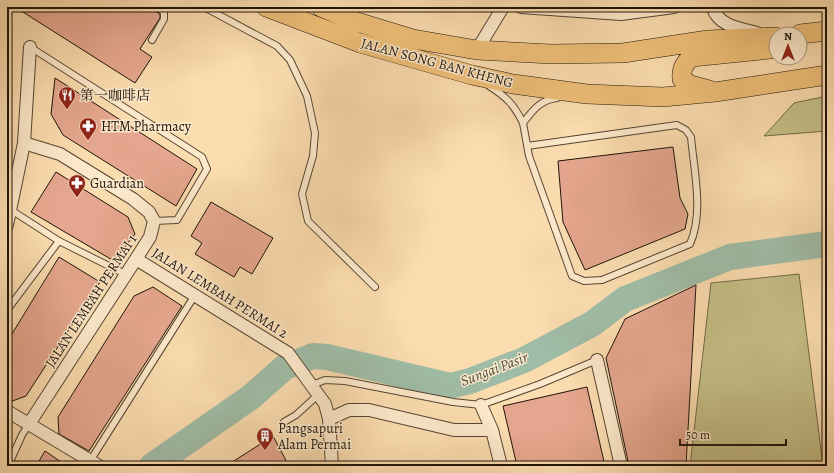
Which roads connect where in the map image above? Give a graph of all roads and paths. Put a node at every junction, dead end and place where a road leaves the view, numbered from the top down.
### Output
1 (157, 7) edge
2 (204, 7) edge
3 (266, 7) edge
4 (321, 7) edge
5 (503, 7) edge
6 (521, 7) edge
7 (674, 7) edge
8 (713, 7) edge
9 (561, 8) edge
10 (605, 10) edge
11 (827, 31) edge
12 (808, 33) edge
13 (768, 38) edge
14 (152, 40) dead end
15 (768, 40) edge
16 (768, 42) edge
17 (827, 43) edge
18 (808, 45) edge
19 (30, 47) joint
20 (477, 50) junction
21 (827, 74) edge
22 (472, 75) junction
23 (715, 92) junction
24 (587, 94) junction
25 (524, 123) junction
26 (24, 142) junction
27 (528, 146) junction
28 (11, 210) junction
29 (154, 221) junction
30 (7, 225) edge
31 (59, 241) junction
32 (136, 259) junction
33 (125, 274) junction
34 (375, 287) dead end
35 (194, 295) junction
36 (7, 310) edge
37 (597, 360) joint
38 (315, 390) junction
39 (481, 405) junction
40 (7, 411) edge
41 (329, 419) junction
42 (284, 422) dead end
43 (29, 424) junction
44 (492, 430) junction
45 (95, 463) edge
46 (8, 466) edge
47 (332, 466) edge
48 (501, 466) edge
49 (621, 466) edge

1 - 14 lane
2 - 34 lane
3 - 22 main road, JALAN SONG BAN KHENG
4 - 20 main road, JALAN SONG BAN KHENG
5 - 20 street
6 - 9 street
7 - 10 street
8 - 13 street
9 - 10 street
11 - 12 main road
15 - 20 main road, JALAN SONG BAN KHENG
16 - 23 main road
17 - 18 main road
19 - 26 street
19 - 29 lane
21 - 23 main road, JALAN SONG BAN KHENG
22 - 24 main road, JALAN SONG BAN KHENG
22 - 25 lane
23 - 24 main road, JALAN SONG BAN KHENG
24 - 25 lane
25 - 27 lane
26 - 28 street
26 - 29 street
27 - 27 lane
28 - 30 street
28 - 31 lane
29 - 32 street, JALAN LEMBAH PERMAI 1
31 - 33 lane
31 - 36 lane
32 - 33 street, JALAN LEMBAH PERMAI 1
32 - 35 street, JALAN LEMBAH PERMAI 2
33 - 43 street, JALAN LEMBAH PERMAI 1
35 - 38 street, JALAN LEMBAH PERMAI 2
35 - 45 lane
37 - 39 lane
37 - 49 street
38 - 39 lane
38 - 41 street
38 - 42 lane
39 - 44 street
40 - 43 street
41 - 44 street
41 - 47 street
43 - 45 street
43 - 46 lane
44 - 48 street

